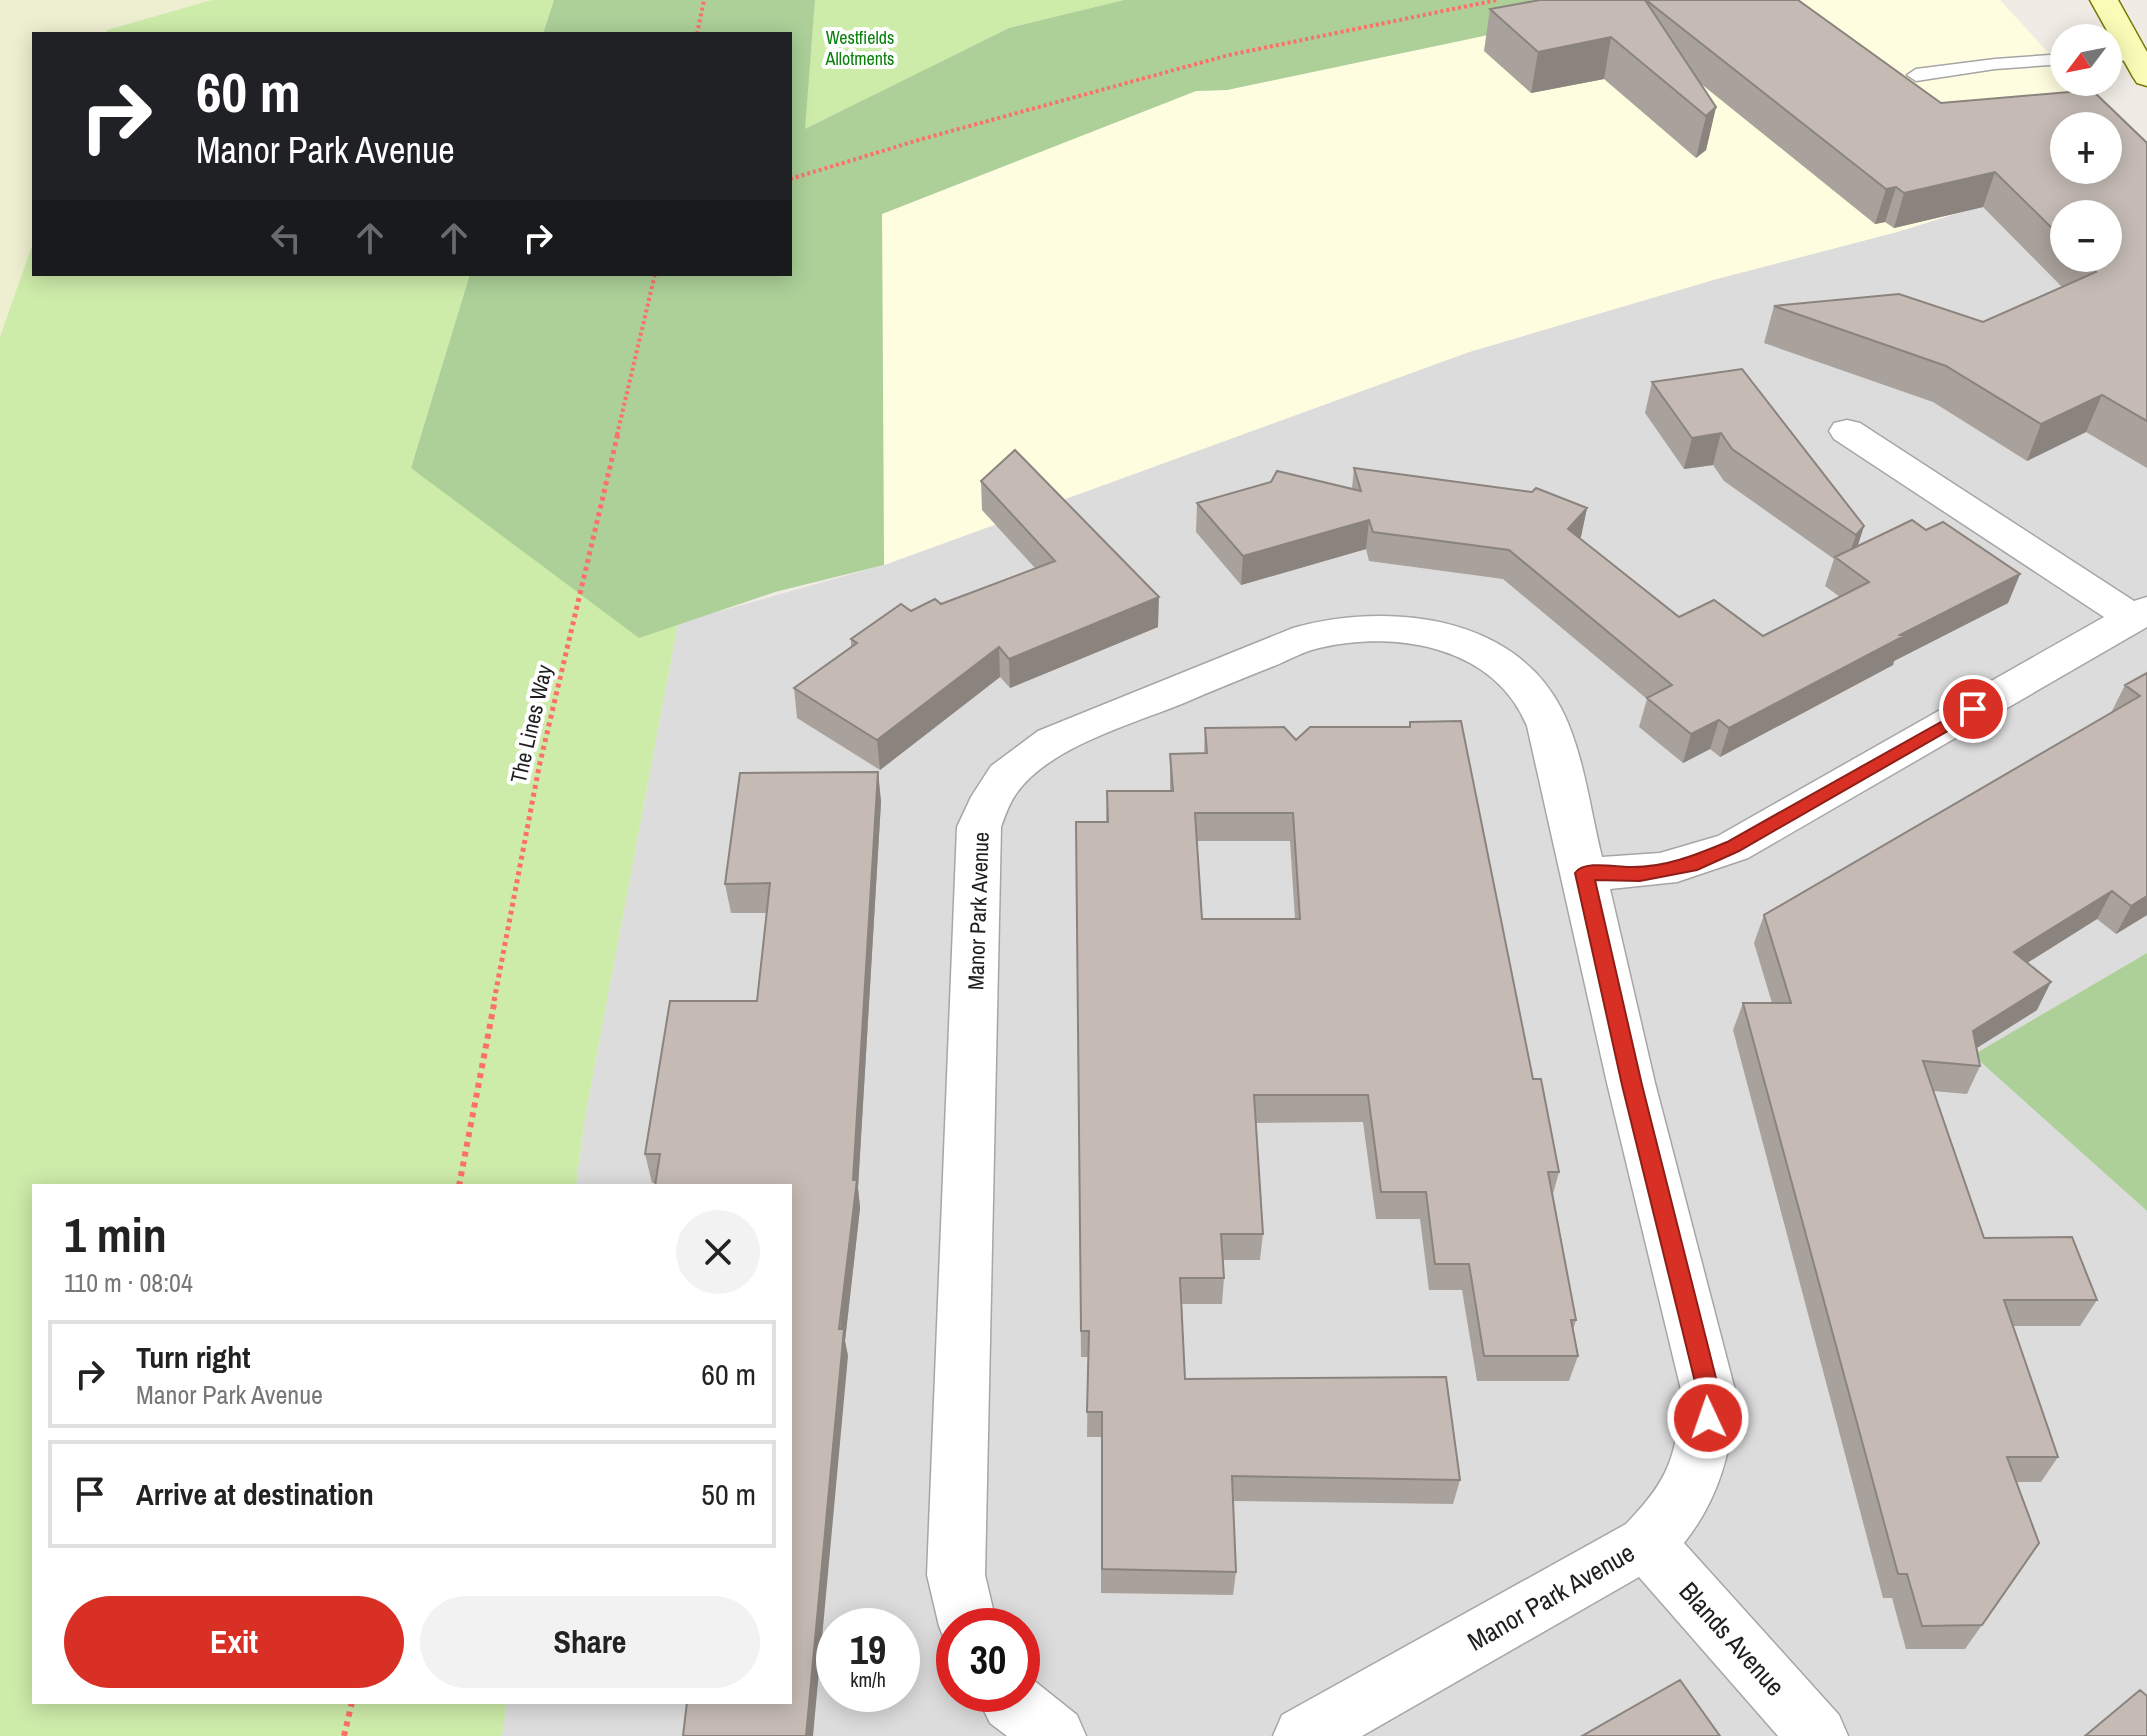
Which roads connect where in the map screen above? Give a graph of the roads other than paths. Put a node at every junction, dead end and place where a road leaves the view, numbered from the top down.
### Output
1 (2104, 0) edge
2 (2050, 60) edge
3 (2129, 63) edge
4 (1916, 75) dead end
5 (1847, 431) dead end
6 (2140, 614) edge
7 (1585, 873) junction
8 (1646, 1543) junction
9 (964, 1608) edge
10 (1024, 1712) edge
11 (1056, 1736) edge
12 (1303, 1736) edge
13 (1818, 1736) edge

1 - 3 street
2 - 4 lane
5 - 6 street
6 - 7 street
7 - 8 street, Manor Park Avenue
7 - 9 street, Manor Park Avenue
8 - 12 street, Manor Park Avenue
8 - 13 street, Blands Avenue
10 - 11 street

